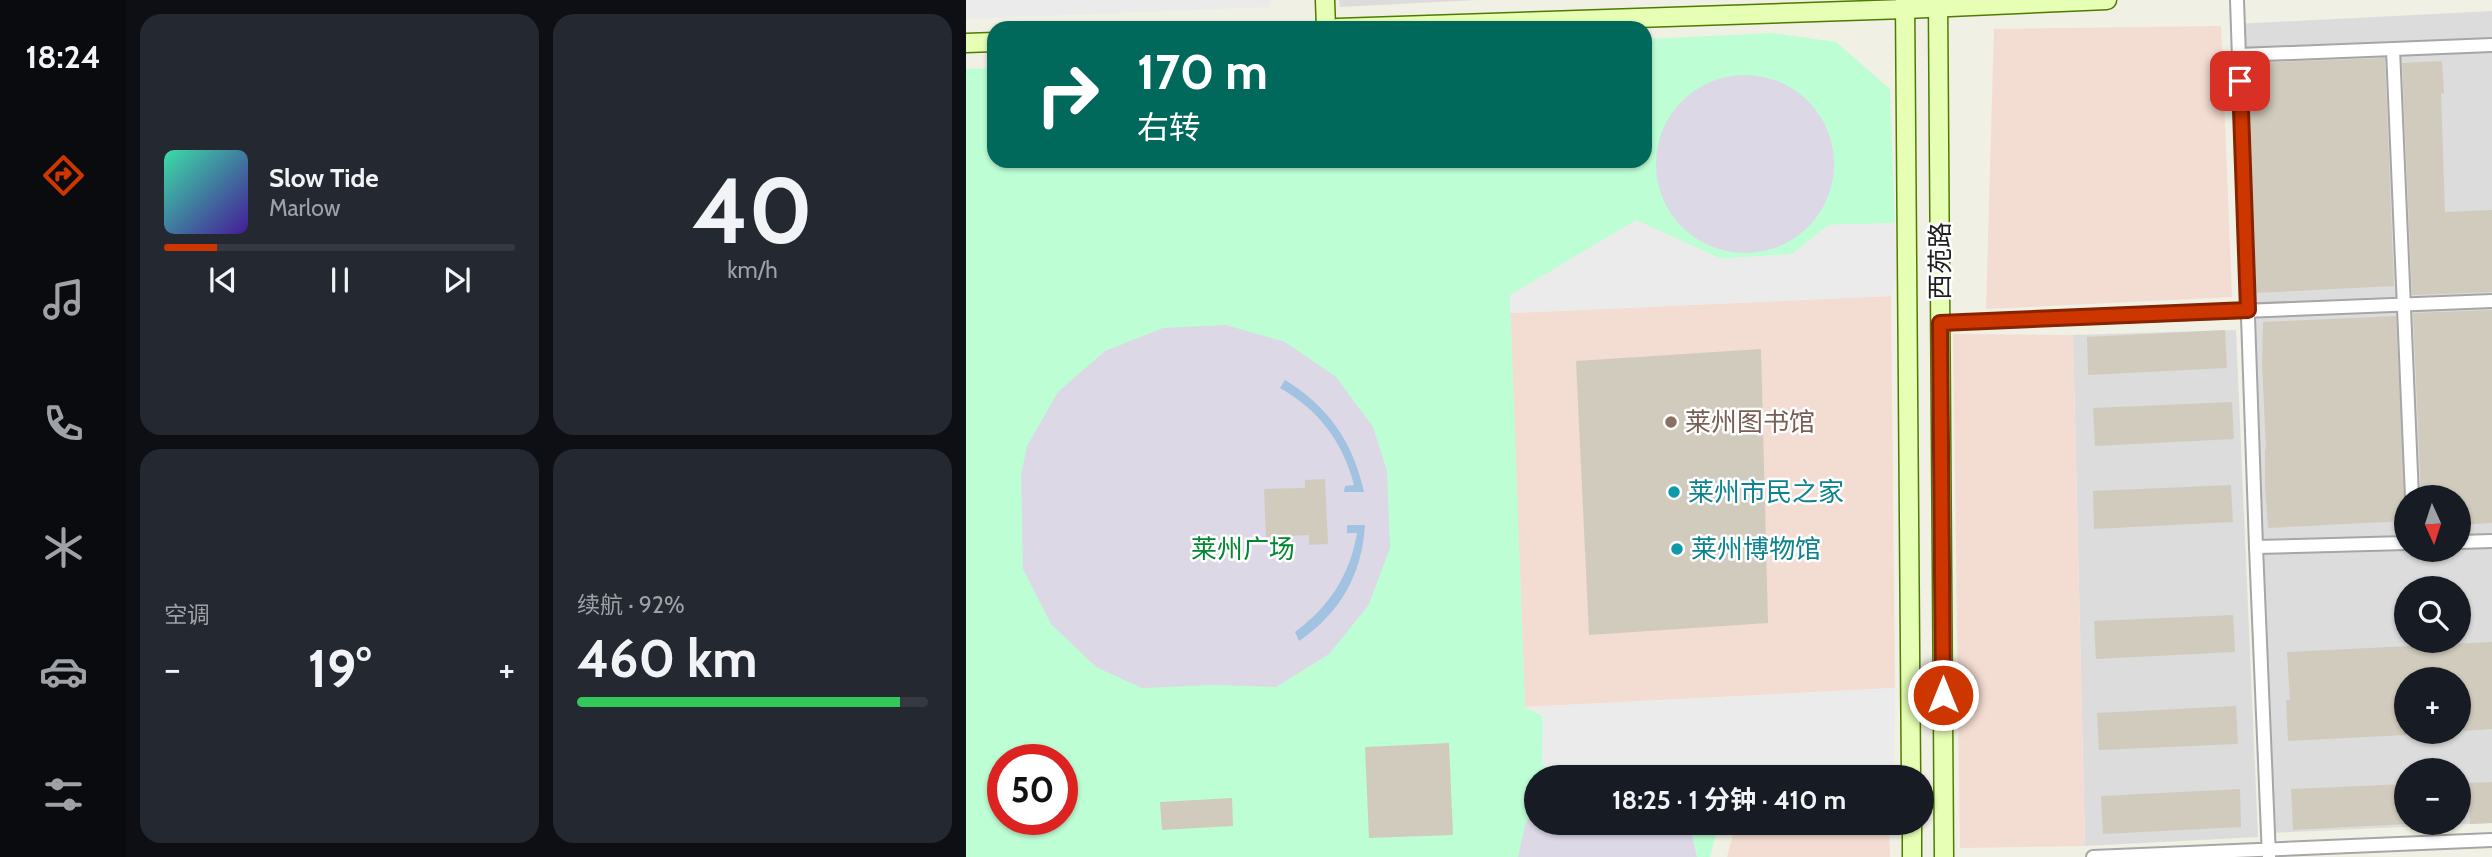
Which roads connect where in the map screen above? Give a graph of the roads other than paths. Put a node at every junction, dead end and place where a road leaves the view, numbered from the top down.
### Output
1 (1325, 0) edge
2 (2107, 0) edge
3 (2237, 0) edge
4 (1938, 4) edge
5 (1905, 5) edge
6 (1325, 21) edge
7 (1510, 21) edge
8 (987, 42) edge
9 (966, 43) edge
10 (2492, 45) edge
11 (2393, 49) junction
12 (2239, 55) junction
13 (2492, 301) edge
14 (2403, 304) junction
15 (2248, 310) junction
16 (1940, 323) junction
17 (2411, 485) edge
18 (2492, 541) edge
19 (2471, 542) edge
20 (2394, 543) edge
21 (2256, 547) junction
22 (1911, 765) edge
23 (1912, 835) edge
24 (2492, 840) edge
25 (2268, 853) edge
26 (1912, 857) edge
27 (1944, 857) edge
28 (2093, 857) edge

1 - 6 main road
2 - 4 main road
3 - 12 street
4 - 5 main road
4 - 16 main road, 西苑路
5 - 7 main road
5 - 22 main road, 西苑路
8 - 9 main road
10 - 11 street
11 - 12 street
11 - 14 street
12 - 15 street
13 - 14 street
14 - 15 street
14 - 17 street
15 - 16 street
15 - 21 street
16 - 27 main road, 西苑路
18 - 19 street
20 - 21 street
21 - 25 street
23 - 26 main road
24 - 25 street
25 - 28 street

